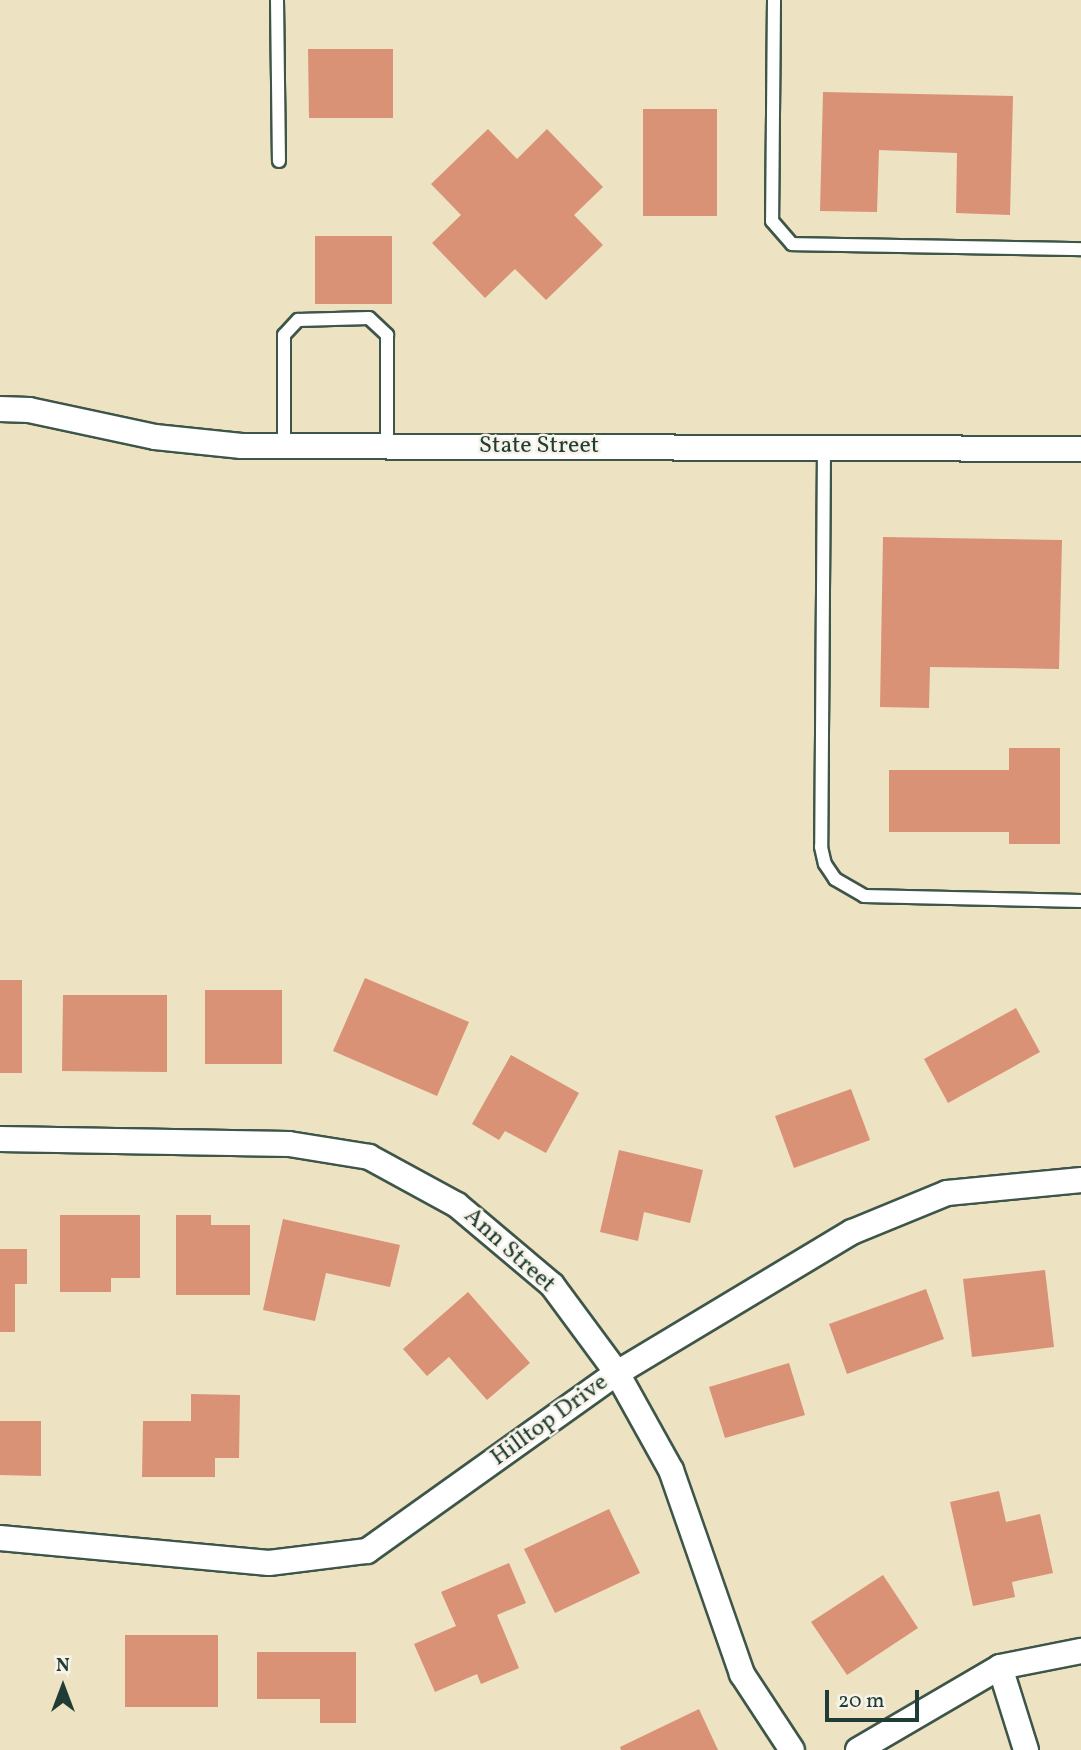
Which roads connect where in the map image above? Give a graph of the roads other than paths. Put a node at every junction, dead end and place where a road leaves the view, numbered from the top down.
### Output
1 (277, 0) edge
2 (774, 0) edge
3 (279, 161) dead end
4 (1081, 249) edge
5 (0, 408) edge
6 (284, 446) junction
7 (387, 446) junction
8 (824, 448) junction
9 (1081, 449) edge
10 (1081, 901) edge
11 (0, 1139) edge
12 (1081, 1180) edge
13 (617, 1373) junction
14 (0, 1538) edge
15 (1081, 1651) edge
16 (1000, 1667) junction
17 (792, 1750) edge
18 (858, 1750) edge
19 (1026, 1750) edge

1 - 3 lane
2 - 4 lane
5 - 6 street, State Street
6 - 7 street, State Street
6 - 7 lane
7 - 8 street, State Street
8 - 9 street, State Street
8 - 10 lane
11 - 13 street, Ann Street
12 - 13 street, Hilltop Drive
13 - 14 street, Hilltop Drive
13 - 17 street, Ann Street
15 - 16 street
16 - 18 street
16 - 19 street

